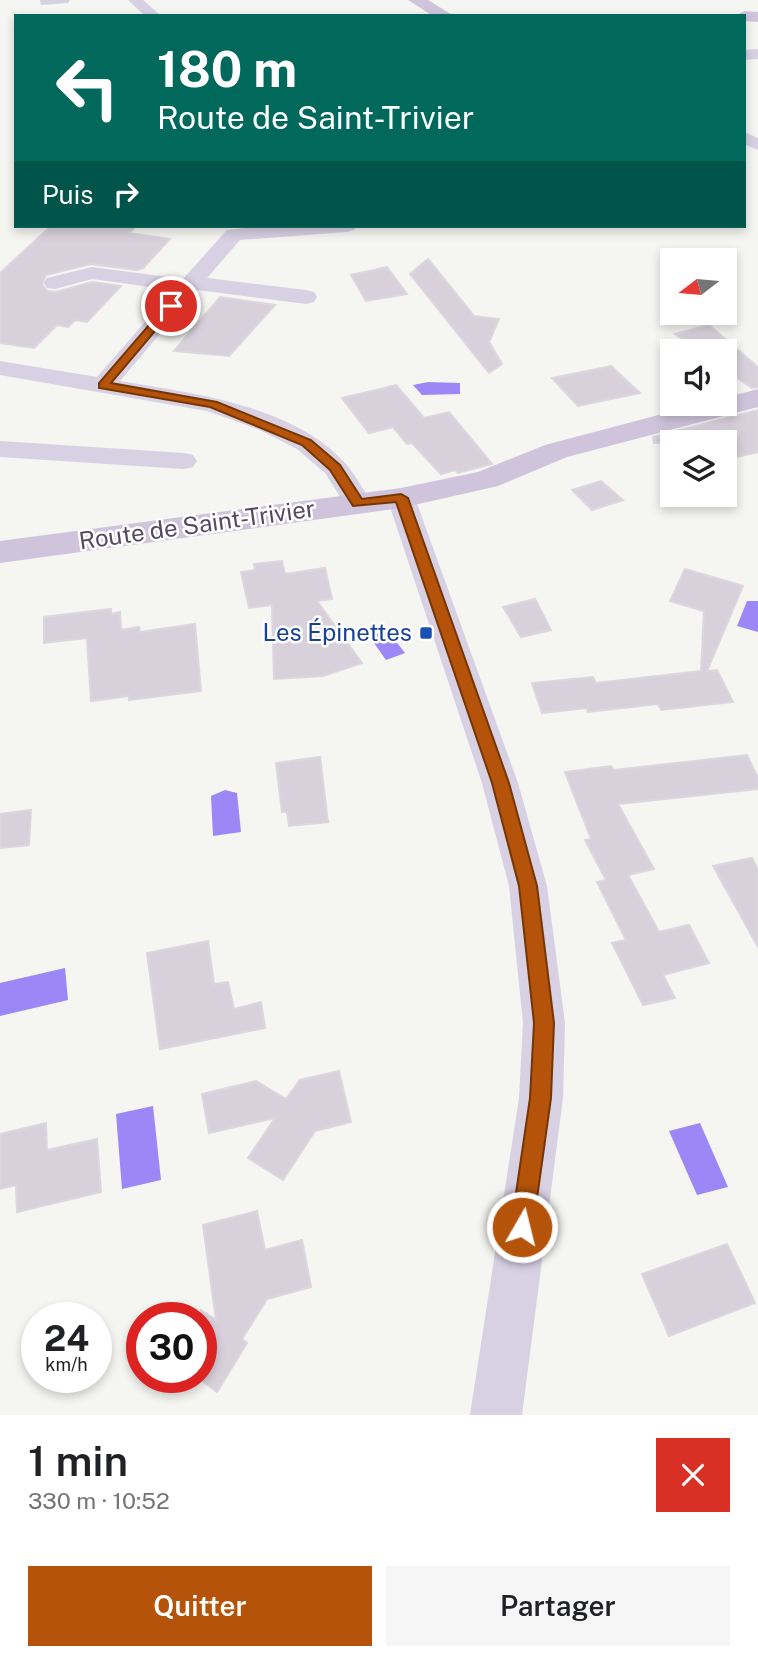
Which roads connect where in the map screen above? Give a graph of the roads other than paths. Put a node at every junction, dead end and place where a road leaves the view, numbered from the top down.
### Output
1 (63, 0) edge
2 (135, 0) edge
3 (416, 0) edge
4 (46, 2) dead end
5 (152, 14) edge
6 (442, 14) edge
7 (288, 228) edge
8 (229, 230) edge
9 (55, 283) dead end
10 (189, 284) junction
11 (306, 297) dead end
12 (3, 372) edge
13 (103, 385) junction
14 (758, 398) edge
15 (0, 449) edge
16 (184, 461) dead end
17 (401, 498) junction
18 (358, 503) junction
19 (0, 551) edge
20 (496, 1415) edge

1 - 4 street
2 - 5 street
3 - 6 main road
7 - 8 street
8 - 10 street
9 - 10 street
10 - 11 street
10 - 13 street
12 - 13 street
13 - 18 street
14 - 17 main road, Route de Saint-Trivier
15 - 16 street
17 - 18 main road, Route de Saint-Trivier
17 - 20 street
18 - 19 main road, Route de Saint-Trivier

